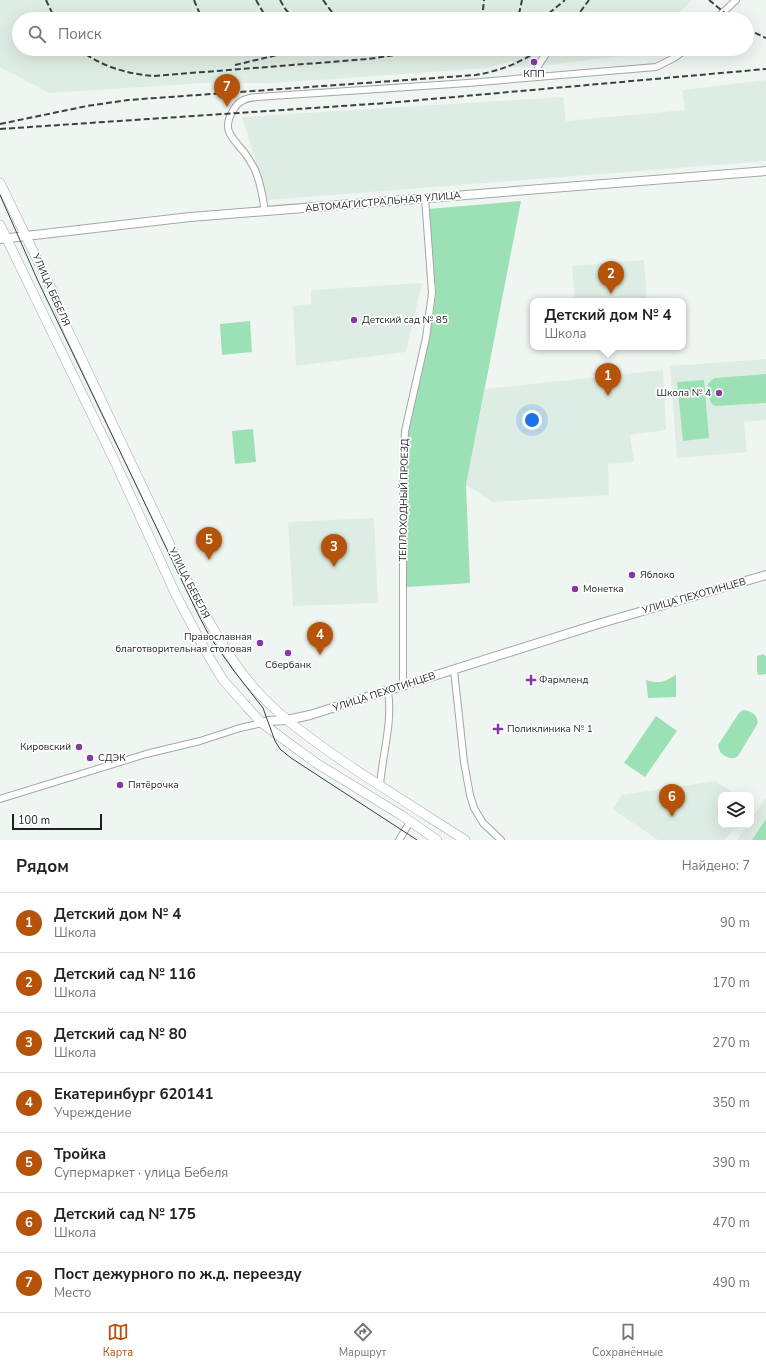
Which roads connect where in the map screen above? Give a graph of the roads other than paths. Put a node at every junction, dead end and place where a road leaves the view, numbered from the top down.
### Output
1 (736, 0) edge
2 (723, 12) edge
3 (544, 56) edge
4 (677, 56) edge
5 (538, 76) junction
6 (766, 171) edge
7 (0, 183) edge
8 (425, 198) junction
9 (265, 212) junction
10 (0, 225) edge
11 (25, 235) junction
12 (3, 238) edge
13 (766, 575) edge
14 (454, 670) junction
15 (404, 686) junction
16 (388, 691) junction
17 (288, 720) junction
18 (262, 723) junction
19 (380, 786) junction
20 (0, 799) edge
21 (410, 822) junction
22 (399, 840) edge
23 (437, 840) edge
24 (465, 840) edge
25 (501, 840) edge

1 - 2 street
3 - 5 street
4 - 5 street
5 - 9 street
6 - 8 main road, АВТОМАГИСТРАЛЬНАЯ УЛИЦА
7 - 11 main road, УЛИЦА БЕБЕЛЯ
8 - 9 main road, АВТОМАГИСТРАЛЬНАЯ УЛИЦА
8 - 15 street, ТЕПЛОХОДНЫЙ ПРОЕЗД
9 - 11 main road, АВТОМАГИСТРАЛЬНАЯ УЛИЦА
10 - 12 main road, УЛИЦА БЕБЕЛЯ
11 - 12 main road, АВТОМАГИСТРАЛЬНАЯ УЛИЦА
11 - 17 main road, УЛИЦА БЕБЕЛЯ
12 - 18 main road, УЛИЦА БЕБЕЛЯ
13 - 14 main road, УЛИЦА ПЕХОТИНЦЕВ
14 - 15 main road, УЛИЦА ПЕХОТИНЦЕВ
14 - 25 street
15 - 16 main road, УЛИЦА ПЕХОТИНЦЕВ
16 - 17 main road, УЛИЦА ПЕХОТИНЦЕВ
16 - 19 street
17 - 18 main road, УЛИЦА ПЕХОТИНЦЕВ
17 - 19 main road, УЛИЦА БЕБЕЛЯ
18 - 20 street, УЛИЦА ПЕХОТИНЦЕВ
18 - 21 main road, УЛИЦА БЕБЕЛЯ
19 - 24 main road, УЛИЦА БЕБЕЛЯ
21 - 22 street
21 - 23 main road, УЛИЦА БЕБЕЛЯ

